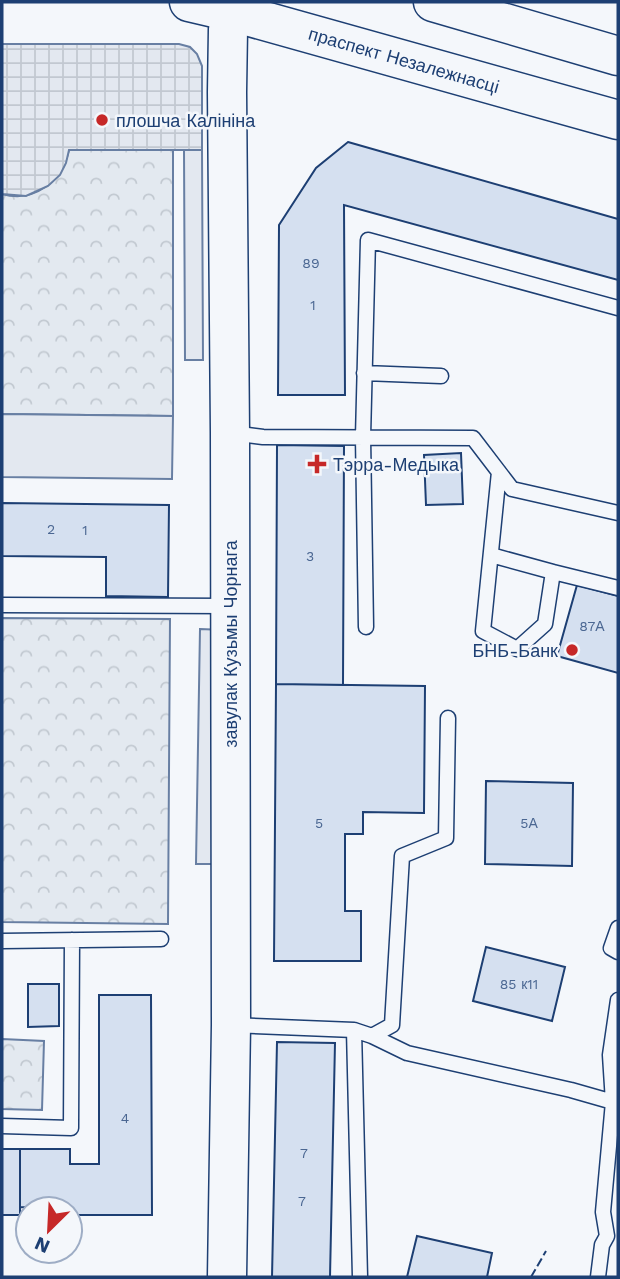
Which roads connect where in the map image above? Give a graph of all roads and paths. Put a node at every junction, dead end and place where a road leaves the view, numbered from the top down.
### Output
1 (189, 2) edge
2 (433, 2) edge
3 (236, 13) junction
4 (618, 55) edge
5 (618, 120) edge
6 (618, 308) edge
7 (364, 373) junction
8 (441, 376) dead end
9 (230, 433) junction
10 (363, 438) junction
11 (499, 472) junction
12 (618, 513) edge
13 (491, 555) junction
14 (553, 572) junction
15 (618, 588) edge
16 (2, 605) edge
17 (230, 606) junction
18 (366, 627) dead end
19 (448, 718) dead end
20 (618, 928) edge
21 (161, 939) dead end
22 (72, 940) junction
23 (2, 941) edge
24 (618, 952) edge
25 (618, 1000) edge
26 (231, 1025) junction
27 (354, 1030) junction
28 (373, 1036) junction
29 (613, 1102) junction
30 (2, 1126) edge
31 (227, 1277) edge
32 (360, 1277) edge
33 (598, 1277) edge

1 - 3 street, праспект Незалежнасці
2 - 4 street
3 - 5 street, праспект Незалежнасці
3 - 9 street, завулак Кузьмы Чорнага
6 - 7 lane
7 - 8 lane
7 - 10 lane
9 - 10 lane
9 - 17 street, завулак Кузьмы Чорнага
10 - 11 lane
10 - 18 lane
11 - 12 lane
11 - 13 lane
13 - 14 lane
13 - 14 lane
14 - 15 lane
16 - 17 lane
17 - 26 street, завулак Кузьмы Чорнага
19 - 28 lane
20 - 24 lane
21 - 22 lane
22 - 23 lane
22 - 30 lane
25 - 29 lane
26 - 27 lane
26 - 31 street, завулак Кузьмы Чорнага
27 - 28 lane
27 - 32 lane
28 - 29 lane
29 - 33 lane

